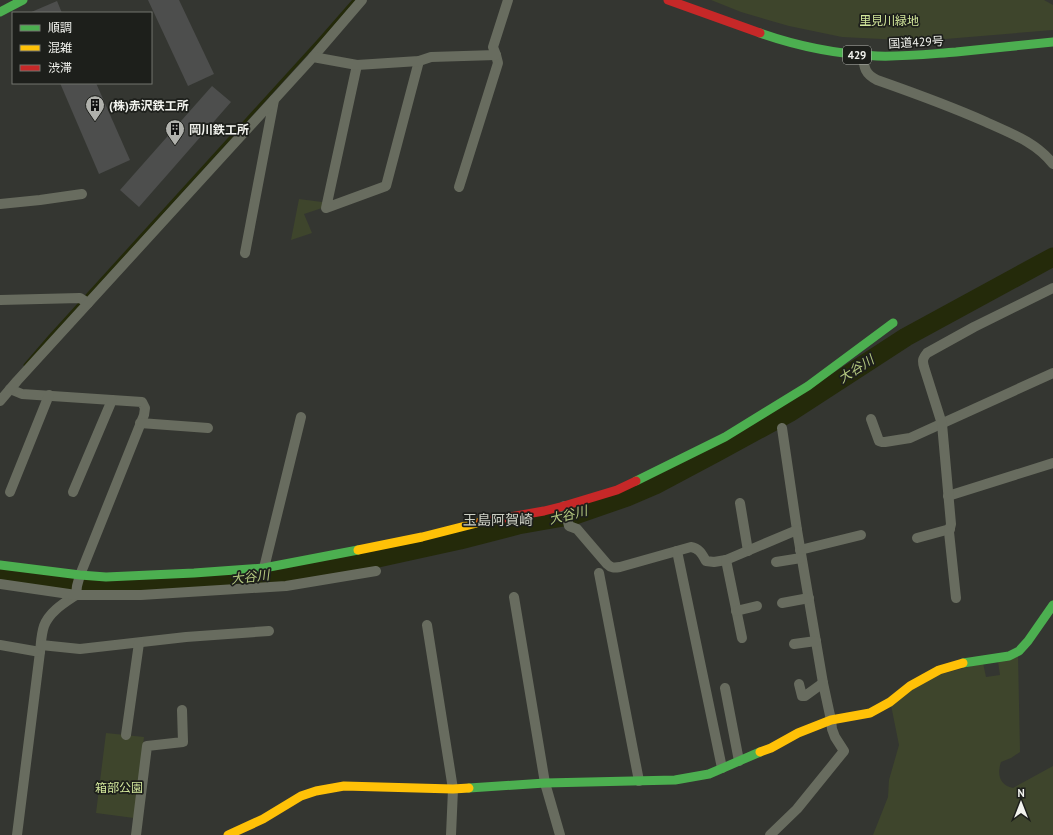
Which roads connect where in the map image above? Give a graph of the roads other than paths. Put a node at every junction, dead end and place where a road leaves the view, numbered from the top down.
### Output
1 (23, 0) edge
2 (362, 0) edge
3 (508, 0) edge
4 (668, 0) edge
5 (0, 12) edge
6 (1053, 42) edge
7 (496, 55) junction
8 (863, 55) junction
9 (313, 57) junction
10 (419, 61) junction
11 (357, 65) junction
12 (274, 100) junction
13 (1053, 164) edge
14 (459, 187) dead end
15 (82, 194) dead end
16 (0, 204) edge
17 (245, 253) dead end
18 (1053, 288) edge
19 (0, 300) edge
20 (85, 301) junction
21 (893, 323) dead end
22 (1053, 373) edge
23 (10, 389) junction
24 (49, 395) junction
25 (1, 397) edge
26 (112, 400) junction
27 (301, 417) dead end
28 (871, 419) dead end
29 (140, 423) junction
30 (942, 424) junction
31 (208, 428) dead end
32 (782, 428) dead end
33 (1053, 463) edge
34 (10, 492) dead end
35 (73, 492) dead end
36 (948, 496) junction
37 (740, 503) dead end
38 (564, 506) junction
39 (950, 529) junction
40 (797, 530) junction
41 (861, 535) dead end
42 (917, 538) dead end
43 (677, 551) junction
44 (748, 551) junction
45 (801, 554) junction
46 (726, 560) junction
47 (776, 562) dead end
48 (0, 565) edge
49 (264, 568) junction
50 (376, 571) dead end
51 (599, 573) dead end
52 (80, 575) junction
53 (0, 584) edge
54 (76, 595) junction
55 (514, 597) dead end
56 (808, 598) junction
57 (956, 598) dead end
58 (782, 603) dead end
59 (1053, 605) edge
60 (756, 606) dead end
61 (736, 611) junction
62 (427, 626) dead end
63 (269, 631) dead end
64 (742, 638) dead end
65 (816, 641) junction
66 (139, 643) junction
67 (794, 644) dead end
68 (0, 645) edge
69 (41, 648) junction
70 (823, 683) junction
71 (799, 684) dead end
72 (725, 688) dead end
73 (182, 710) dead end
74 (831, 720) junction
75 (126, 735) dead end
76 (739, 762) junction
77 (722, 768) junction
78 (639, 781) junction
79 (545, 783) junction
80 (453, 789) junction
81 (17, 835) edge
82 (136, 835) edge
83 (228, 835) edge
84 (451, 835) edge
85 (560, 835) edge
86 (770, 835) edge

1 - 5 main road
2 - 9 street
3 - 7 street
4 - 8 main road, 国道429号 / 429
6 - 8 main road, 国道429号 / 429
7 - 10 street
7 - 14 street
8 - 13 street
9 - 11 street
9 - 12 street
10 - 11 street
10 - 11 street
12 - 17 street
12 - 20 street
15 - 16 street
18 - 30 street
19 - 20 street
20 - 23 street
21 - 38 main road
22 - 30 street
23 - 24 street
23 - 25 street
24 - 26 street
24 - 34 street
26 - 29 street
26 - 35 street
27 - 49 street
28 - 30 street
29 - 31 street
29 - 52 street
30 - 36 street
32 - 40 street
33 - 36 street
36 - 39 street
37 - 44 street
38 - 43 street
38 - 49 main road
39 - 42 street
39 - 57 street
40 - 44 street
40 - 45 street
41 - 45 street
43 - 46 street
43 - 77 street
44 - 46 street
45 - 47 street
45 - 56 street
46 - 61 street
48 - 52 main road
49 - 52 main road
50 - 54 street
51 - 78 street
52 - 54 street
53 - 54 street
54 - 69 street
55 - 79 street
56 - 58 street
56 - 65 street
59 - 74 main road
60 - 61 street
61 - 64 street
62 - 80 street
63 - 66 street
65 - 67 street
65 - 70 street
66 - 69 street
66 - 75 street
68 - 69 street
69 - 81 street
70 - 71 street
70 - 74 street
72 - 76 street
73 - 82 street
74 - 76 main road
74 - 86 street
76 - 77 main road
77 - 78 main road
78 - 79 main road
79 - 80 main road
79 - 85 street
80 - 83 main road
80 - 84 street

